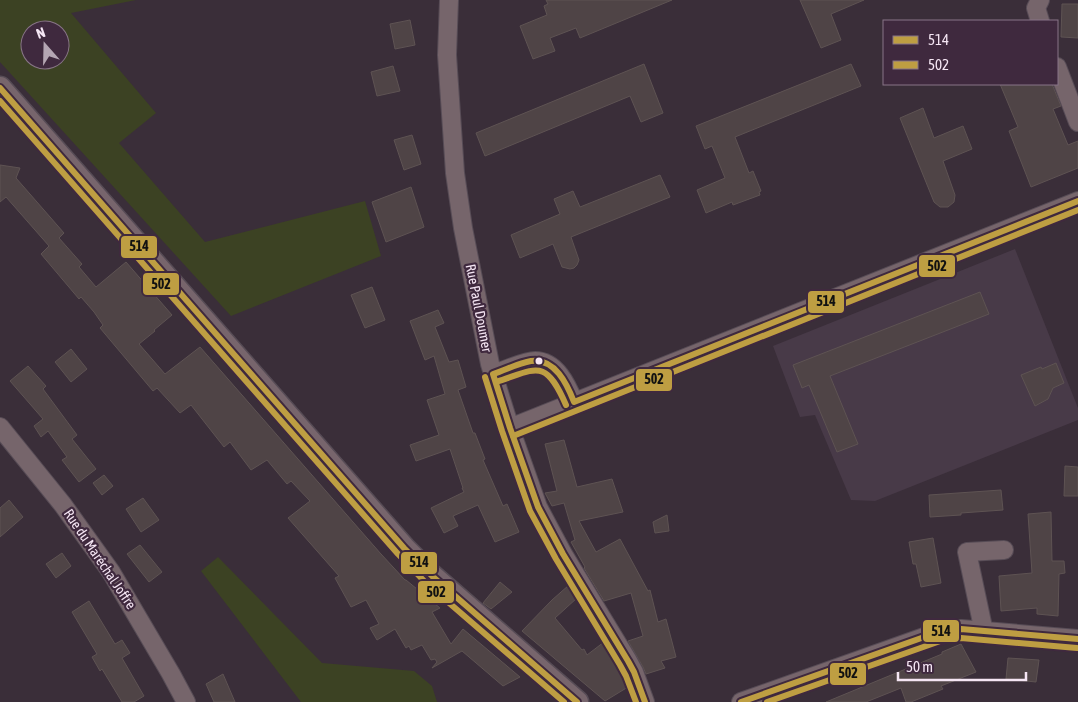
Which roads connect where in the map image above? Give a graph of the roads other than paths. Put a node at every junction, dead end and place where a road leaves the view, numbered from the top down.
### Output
1 (449, 0) edge
2 (1040, 0) edge
3 (1040, 20) edge
4 (1058, 69) edge
5 (0, 88) edge
6 (1076, 113) edge
7 (1078, 202) edge
8 (493, 374) junction
9 (574, 402) junction
10 (0, 426) edge
11 (510, 428) junction
12 (1004, 550) dead end
13 (984, 632) junction
14 (1078, 639) edge
15 (186, 702) edge
16 (577, 702) edge
17 (645, 702) edge
18 (741, 702) edge

1 - 8 street, Rue Paul Doumer
2 - 3 street
4 - 6 street
5 - 16 main road
7 - 9 street
8 - 9 street
8 - 11 street, Rue Paul Doumer
9 - 11 street
10 - 15 street, Rue du Maréchal Joffre
11 - 17 street, Rue Paul Doumer
12 - 13 street
13 - 14 street
13 - 18 street

